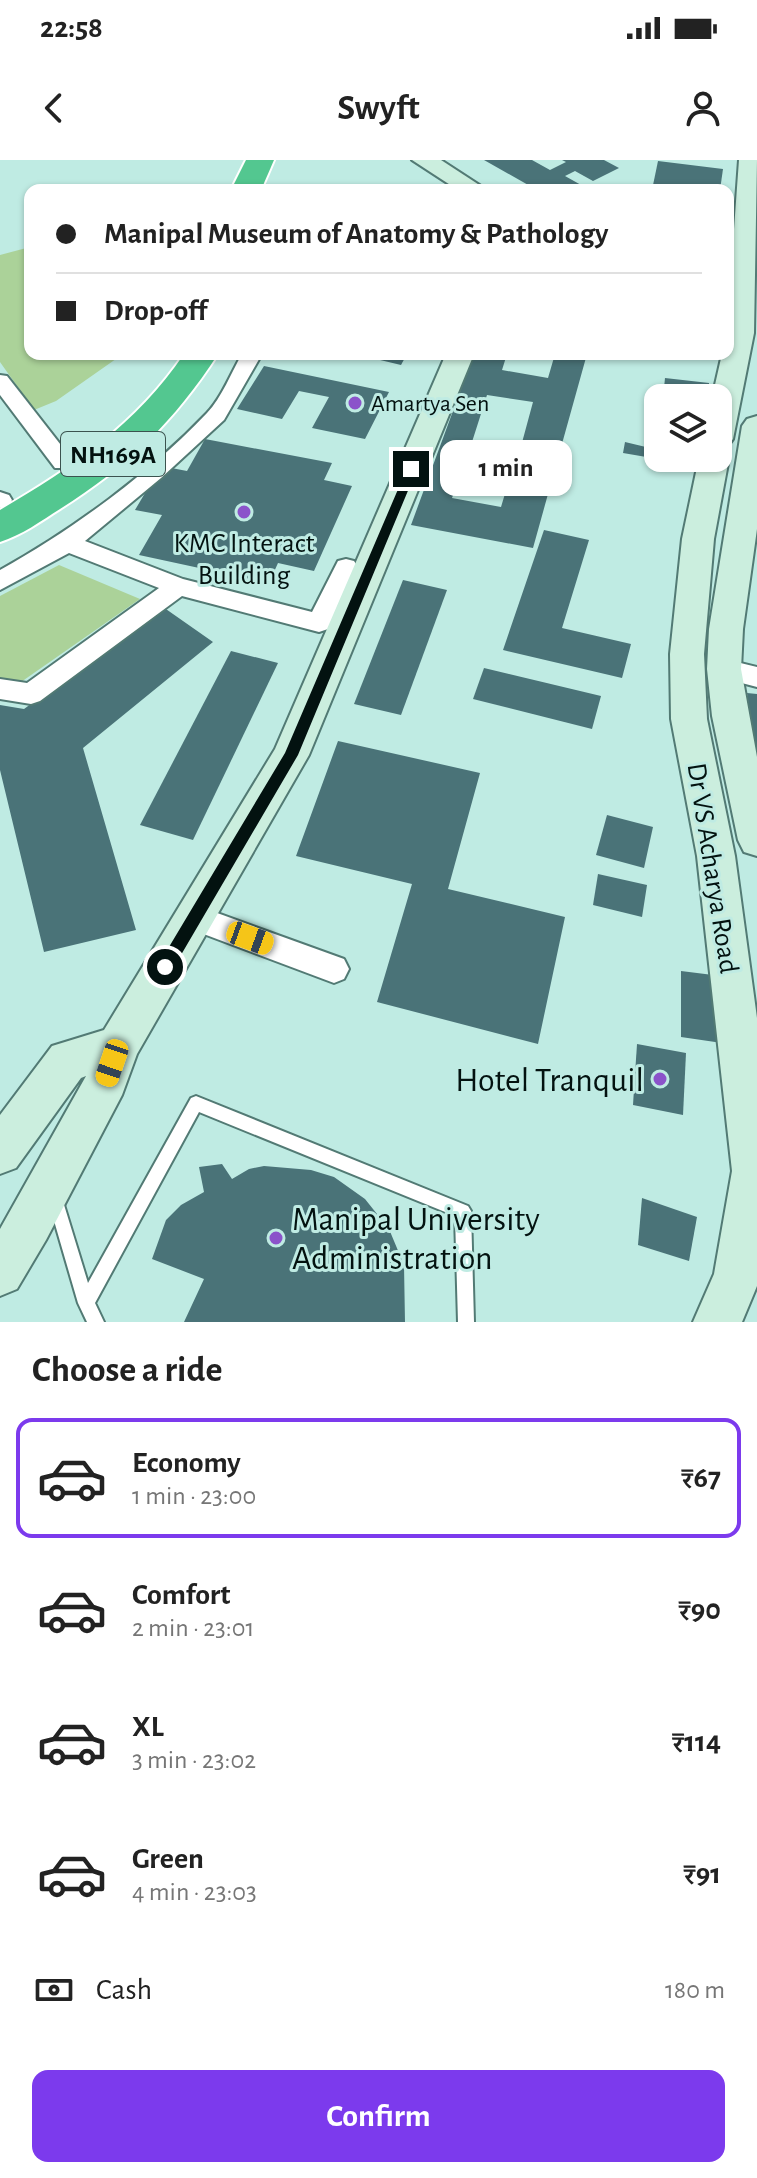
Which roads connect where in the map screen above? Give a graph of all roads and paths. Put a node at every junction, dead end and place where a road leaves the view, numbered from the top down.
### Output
1 (260, 160) edge
2 (281, 160) edge
3 (424, 160) edge
4 (751, 160) edge
5 (249, 184) edge
6 (271, 184) edge
7 (465, 184) edge
8 (734, 325) edge
9 (734, 340) edge
10 (167, 360) edge
11 (197, 360) edge
12 (249, 360) edge
13 (457, 360) edge
14 (0, 381) edge
15 (743, 389) edge
16 (732, 411) edge
17 (757, 426) edge
18 (63, 463) junction
19 (741, 464) edge
20 (0, 507) edge
21 (67, 543) junction
22 (346, 567) dead end
23 (0, 581) edge
24 (178, 586) junction
25 (724, 669) junction
26 (757, 677) edge
27 (0, 689) edge
28 (757, 840) edge
29 (757, 854) edge
30 (716, 856) junction
31 (195, 918) junction
32 (334, 969) dead end
33 (120, 1043) junction
34 (3, 1138) edge
35 (51, 1183) junction
36 (15, 1225) edge
37 (0, 1272) edge
38 (86, 1303) junction
39 (96, 1322) edge
40 (466, 1322) edge
41 (717, 1322) edge

1 - 5 highway
2 - 6 highway
3 - 7 main road
4 - 8 main road
9 - 15 main road
10 - 18 highway, NH169A
11 - 20 highway, NH169A
12 - 21 street
13 - 31 main road
14 - 18 street
15 - 16 main road
17 - 19 main road, Dr VS Acharya Road
18 - 20 highway, NH169A
19 - 25 main road, Dr VS Acharya Road
19 - 30 main road, Dr VS Acharya Road
21 - 23 street
21 - 24 street
22 - 24 street
24 - 27 street
25 - 26 street
25 - 28 main road, Dr VS Acharya Road
29 - 30 main road
30 - 41 main road, Dr VS Acharya Road
31 - 32 street
31 - 33 main road
33 - 34 main road
33 - 35 main road
34 - 35 main road
35 - 36 main road
35 - 38 lane
36 - 37 main road
38 - 39 lane
38 - 40 lane

